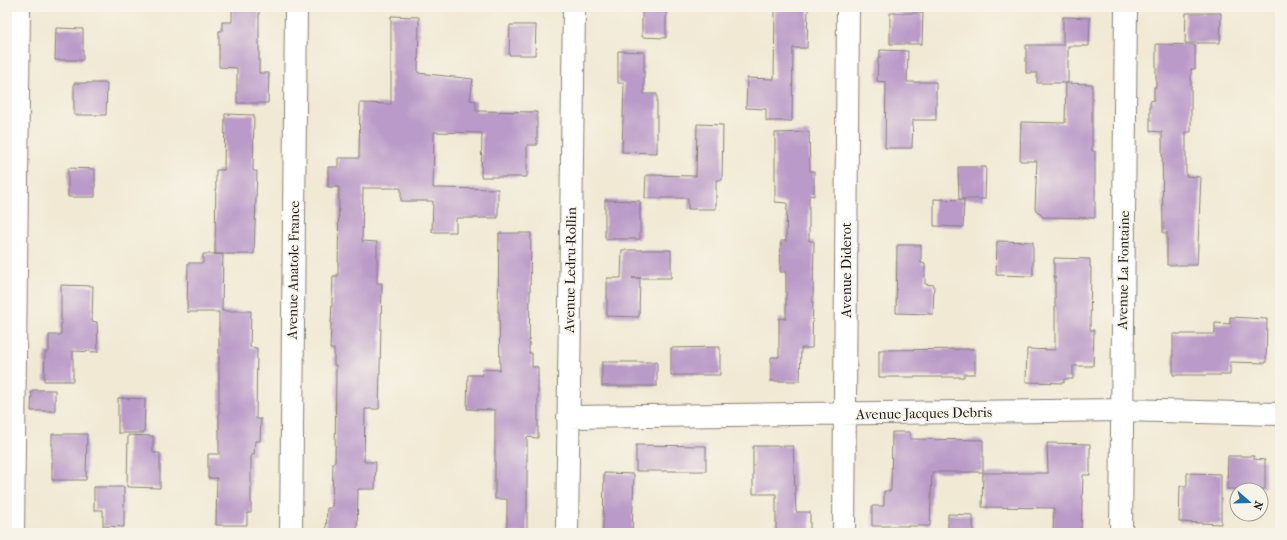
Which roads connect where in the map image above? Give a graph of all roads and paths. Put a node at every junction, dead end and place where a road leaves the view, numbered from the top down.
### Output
1 (20, 7) edge
2 (296, 7) edge
3 (574, 7) edge
4 (848, 7) edge
5 (1126, 7) edge
6 (1122, 410) junction
7 (845, 414) junction
8 (1280, 414) edge
9 (568, 417) junction
10 (13, 533) edge
11 (291, 533) edge
12 (567, 533) edge
13 (844, 533) edge
14 (1121, 533) edge

1 - 10 street
2 - 11 street, Avenue Anatole France
3 - 9 street, Avenue Ledru-Rollin
4 - 7 street, Avenue Diderot
5 - 6 street, Avenue La Fontaine
6 - 7 street, Avenue Jacques Debris
6 - 8 street, Avenue Jacques Debris
6 - 14 street, Avenue La Fontaine
7 - 9 street, Avenue Jacques Debris
7 - 13 street, Avenue Diderot
9 - 12 street, Avenue Ledru-Rollin

